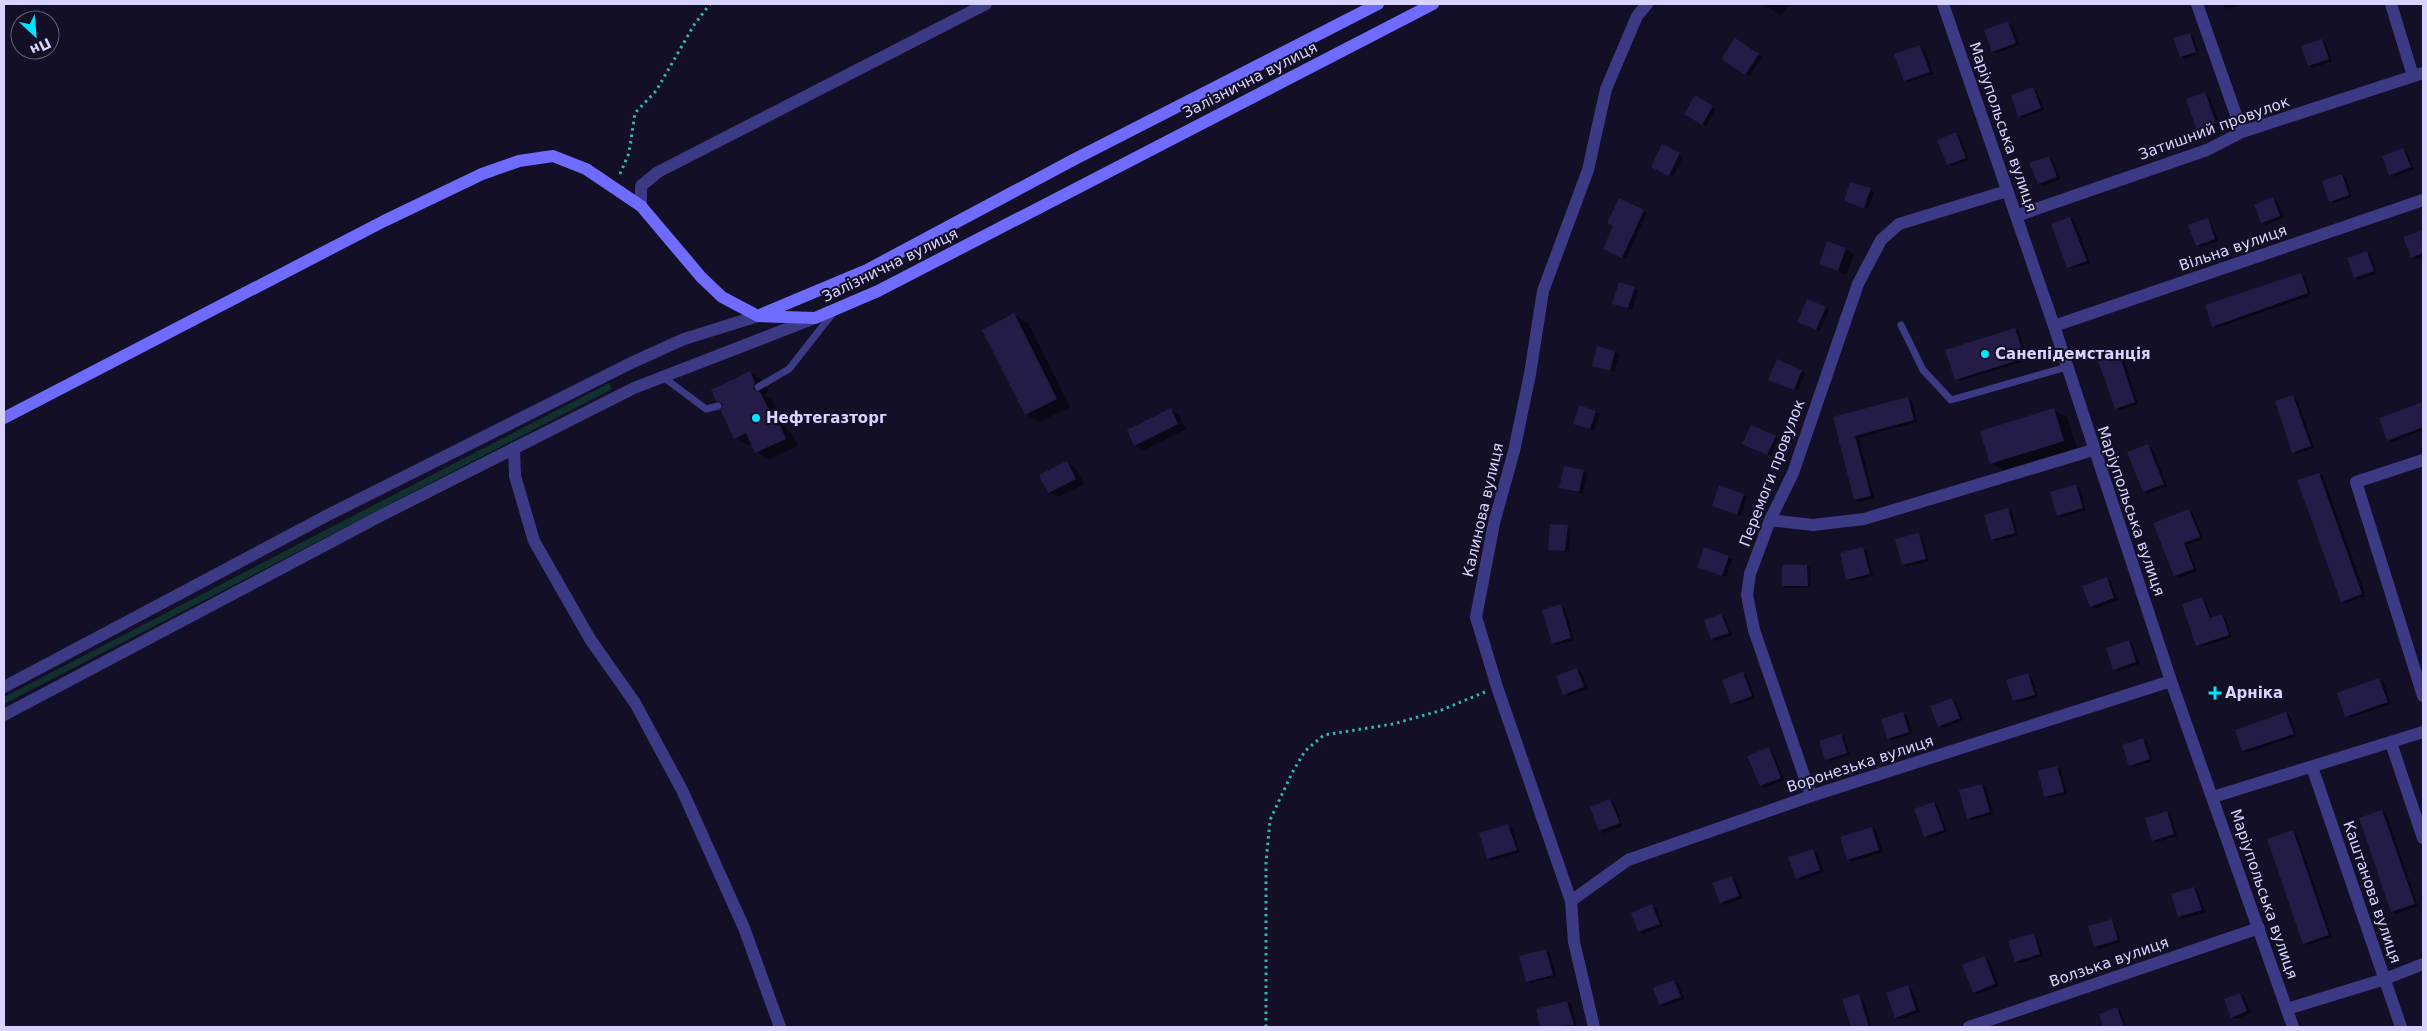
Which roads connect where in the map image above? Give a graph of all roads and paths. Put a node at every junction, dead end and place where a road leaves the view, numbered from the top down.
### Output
1 (710, 4) edge
2 (986, 4) edge
3 (1378, 4) edge
4 (1433, 4) edge
5 (1647, 4) edge
6 (1943, 4) edge
7 (2197, 4) edge
8 (2391, 4) edge
9 (2418, 74) edge
10 (2242, 132) junction
11 (614, 187) junction
12 (2008, 191) junction
13 (2423, 200) edge
14 (640, 206) junction
15 (2016, 216) junction
16 (836, 309) junction
17 (758, 316) junction
18 (815, 318) junction
19 (1901, 325) dead end
20 (2054, 326) junction
21 (2067, 367) junction
22 (662, 377) junction
23 (758, 387) dead end
24 (718, 406) dead end
25 (4, 418) edge
26 (514, 448) junction
27 (2093, 450) junction
28 (2423, 460) edge
29 (1770, 520) junction
30 (2171, 682) junction
31 (4, 687) edge
32 (1497, 687) junction
33 (2423, 696) edge
34 (4, 715) edge
35 (2423, 732) edge
36 (2391, 743) junction
37 (2312, 767) junction
38 (1811, 796) junction
39 (2214, 797) junction
40 (2423, 838) edge
41 (1571, 901) junction
42 (2259, 928) junction
43 (2423, 964) edge
44 (2385, 979) junction
45 (2287, 1009) junction
46 (780, 1027) edge
47 (1266, 1027) edge
48 (1594, 1027) edge
49 (1969, 1027) edge
50 (2293, 1027) edge
51 (2401, 1027) edge

1 - 11 path
2 - 14 street
3 - 17 main road, Залізнична вулиця
4 - 16 main road, Залізнична вулиця
5 - 32 street, Калинова вулиця
6 - 12 street, Маріупольська вулиця
7 - 10 street
8 - 9 street
9 - 10 street, Затишний провулок
10 - 15 street, Затишний провулок
11 - 14 main road
11 - 25 main road
12 - 15 street, Маріупольська вулиця
12 - 29 street, Перемоги провулок
13 - 20 street, Вільна вулиця
14 - 17 main road
15 - 20 street, Маріупольська вулиця
16 - 18 main road, Залізнична вулиця
16 - 23 lane
17 - 18 main road, Залізнична вулиця
17 - 31 street
18 - 22 street
19 - 21 lane
20 - 21 street, Маріупольська вулиця
21 - 27 street, Маріупольська вулиця
22 - 24 lane
22 - 26 street
26 - 34 street
26 - 46 street
27 - 29 street
27 - 30 street, Маріупольська вулиця
28 - 33 street
29 - 38 street, Перемоги провулок
30 - 38 street, Воронезька вулиця
30 - 39 street, Маріупольська вулиця
32 - 41 street, Калинова вулиця
32 - 47 path
35 - 36 street
36 - 37 street
36 - 40 street
37 - 39 street
37 - 44 street, Каштанова вулиця
38 - 41 street, Воронезька вулиця
39 - 42 street, Маріупольська вулиця
41 - 48 street, Калинова вулиця
42 - 45 street, Маріупольська вулиця
42 - 49 street, Волзька вулиця
43 - 44 street
44 - 45 street
44 - 51 street, Каштанова вулиця
45 - 50 street, Маріупольська вулиця

